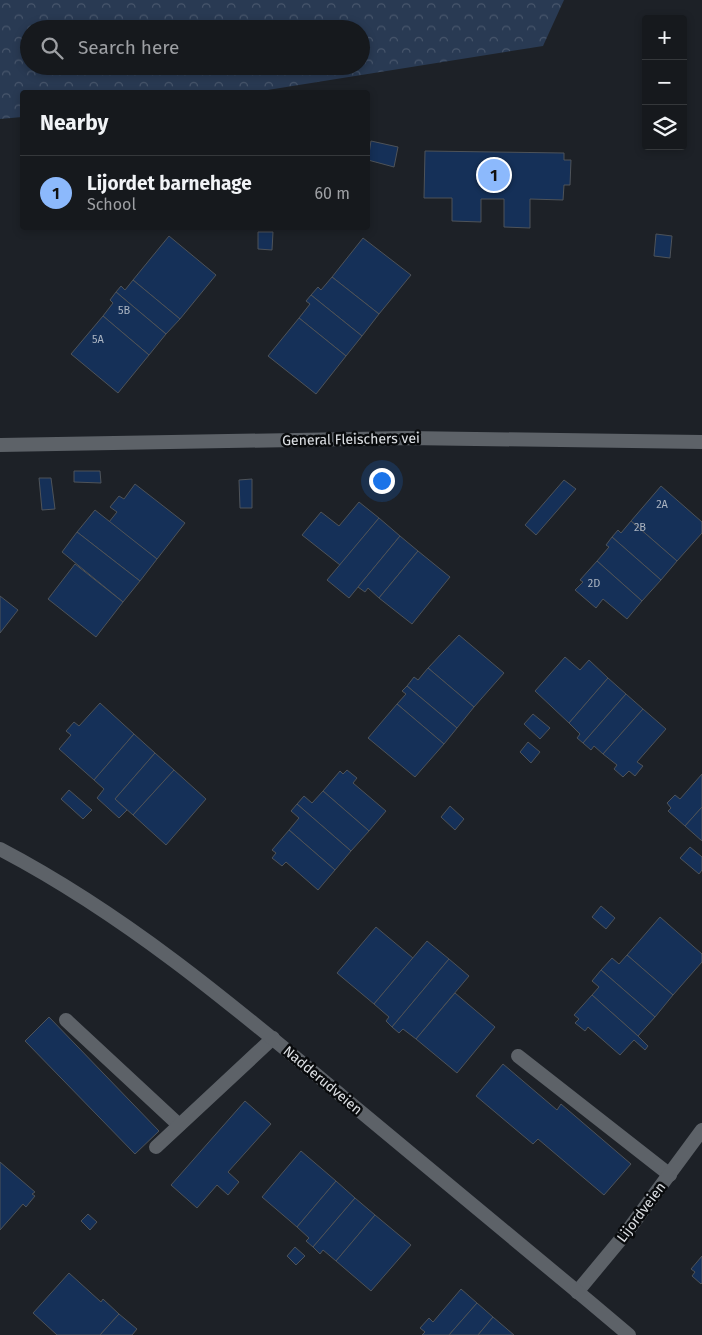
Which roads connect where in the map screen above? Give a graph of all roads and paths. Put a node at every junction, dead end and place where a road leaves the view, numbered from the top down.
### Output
1 (702, 442) edge
2 (0, 445) edge
3 (0, 849) edge
4 (66, 1020) dead end
5 (273, 1038) junction
6 (518, 1056) dead end
7 (180, 1124) junction
8 (702, 1130) edge
9 (156, 1146) dead end
10 (670, 1175) junction
11 (577, 1292) junction
12 (629, 1335) edge

1 - 2 street, General Fleischers vei
3 - 5 street, Nadderudveien
4 - 7 street
5 - 7 street
5 - 11 street, Nadderudveien
6 - 10 street
7 - 9 street
8 - 10 street, Lijordveien
10 - 11 street, Lijordveien
11 - 12 street, Nadderudveien

